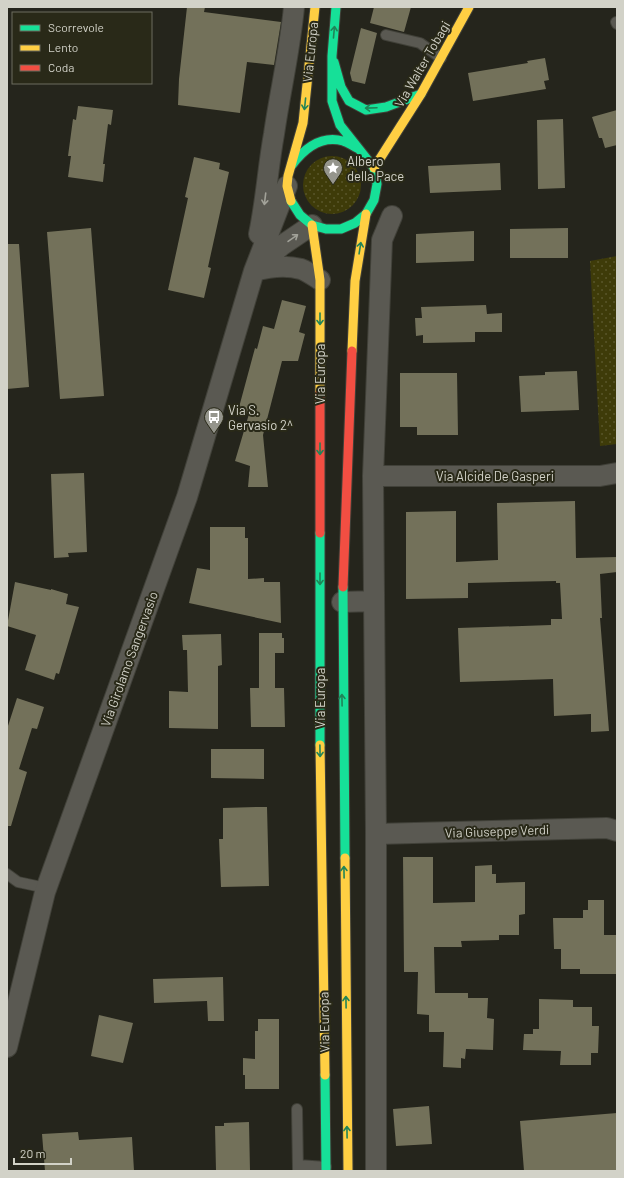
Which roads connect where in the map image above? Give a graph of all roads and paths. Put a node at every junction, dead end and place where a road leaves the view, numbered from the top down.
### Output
1 (294, 7) edge
2 (315, 7) edge
3 (336, 7) edge
4 (469, 7) edge
5 (386, 35) dead end
6 (332, 56) junction
7 (442, 58) junction
8 (422, 94) junction
9 (395, 134) junction
10 (381, 141) dead end
11 (362, 149) junction
12 (270, 161) junction
13 (291, 167) junction
14 (374, 168) junction
15 (287, 186) junction
16 (366, 214) junction
17 (392, 216) dead end
18 (312, 225) junction
19 (257, 262) junction
20 (320, 280) junction
21 (617, 473) edge
22 (373, 476) junction
23 (342, 602) junction
24 (374, 602) junction
25 (617, 831) edge
26 (376, 834) junction
27 (7, 874) edge
28 (46, 888) junction
29 (344, 899) junction
30 (376, 899) junction
31 (7, 1047) edge
32 (297, 1109) dead end
33 (298, 1168) edge
34 (326, 1169) edge
35 (348, 1171) edge
36 (376, 1171) edge

1 - 12 street
2 -> 13 main road, Via Europa
6 -> 3 main road, Via Europa
4 - 7 main road, Via Walter Tobagi
5 - 7 lane
8 -> 6 main road
6 - 11 main road, Via Europa
7 - 8 main road, Via Walter Tobagi
8 - 9 main road, Via Walter Tobagi
9 - 10 main road, Via Walter Tobagi
9 - 14 main road, Via Walter Tobagi
11 - 13 main road, Via Europa
11 - 14 main road, Via Europa
12 - 13 street
12 -> 19 street
13 - 15 main road, Via Europa
14 - 16 main road, Via Europa
15 - 18 main road, Via Europa
15 - 19 street, Via Girolamo Sangervasio
16 - 18 main road, Via Europa
23 -> 16 main road, Via Europa
17 - 22 street
19 -> 18 street
18 - 20 main road, Via Europa
19 - 20 street
19 - 28 street, Via Girolamo Sangervasio
20 -> 34 main road, Via Europa
21 - 22 street, Via Alcide De Gasperi
22 - 24 street
23 - 24 street
29 -> 23 main road, Via Europa
24 - 26 street
25 - 26 street, Via Giuseppe Verdi
26 - 30 street
27 - 28 lane
28 - 31 street, Via Girolamo Sangervasio
29 - 30 street
35 -> 29 main road, Via Europa
30 - 36 street
32 - 33 lane
33 - 34 lane

